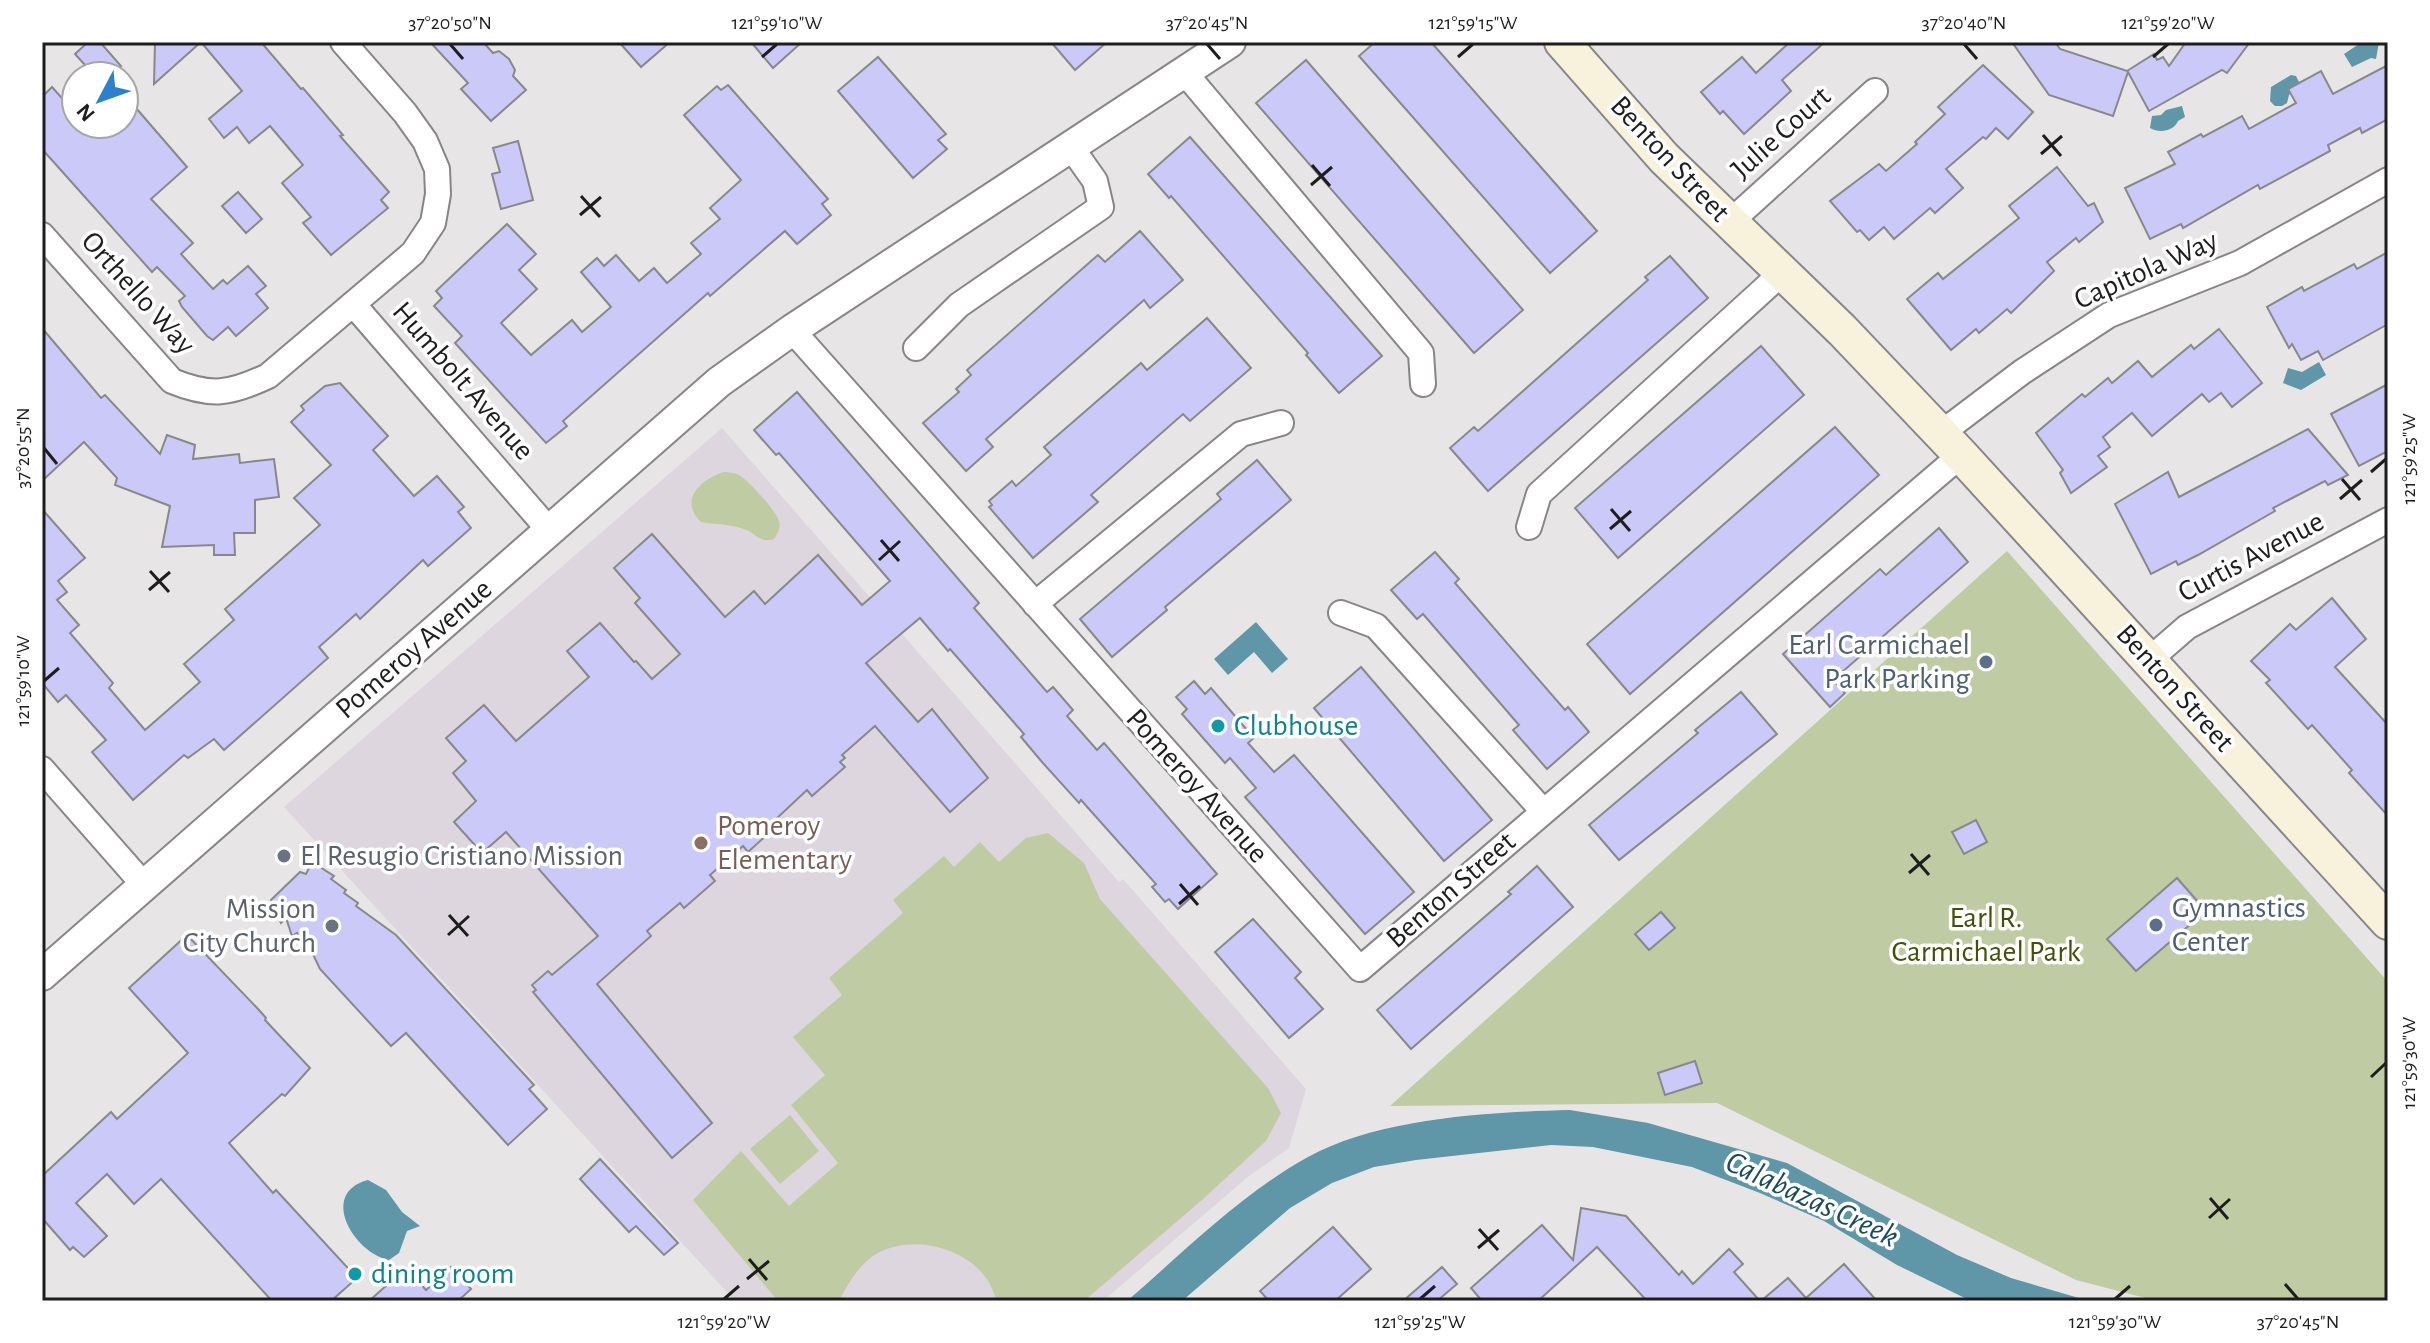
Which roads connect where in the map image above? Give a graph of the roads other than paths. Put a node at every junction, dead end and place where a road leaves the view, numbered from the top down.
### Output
1 (343, 42) edge
2 (1230, 42) edge
3 (1562, 42) edge
4 (1185, 73) junction
5 (1875, 91) dead end
6 (1071, 147) junction
7 (2388, 180) edge
8 (1729, 223) junction
9 (42, 235) edge
10 (1783, 272) junction
11 (353, 304) junction
12 (792, 330) junction
13 (916, 348) dead end
14 (1423, 384) dead end
15 (1281, 423) dead end
16 (1951, 445) junction
17 (2388, 520) edge
18 (1529, 527) dead end
19 (550, 531) junction
20 (1035, 604) junction
21 (1341, 613) dead end
22 (2149, 660) junction
23 (42, 769) edge
24 (1543, 811) junction
25 (144, 885) junction
26 (2388, 922) edge
27 (1360, 969) joint
28 (42, 975) edge

1 - 11 street, Humbolt Avenue
2 - 4 street, Pomeroy Avenue
3 - 8 main road, Benton Street
4 - 6 street, Pomeroy Avenue
4 - 14 street
5 - 8 street, Julie Court
6 - 12 street, Pomeroy Avenue
6 - 13 street
7 - 16 street, Capitola Way
8 - 10 main road, Benton Street
9 - 11 street, Orthello Way
10 - 16 main road, Benton Street
10 - 18 street
11 - 19 street, Humbolt Avenue
12 - 19 street, Pomeroy Avenue
12 - 20 street, Pomeroy Avenue
15 - 20 street
16 - 22 main road, Benton Street
16 - 24 street, Benton Street
17 - 22 street, Curtis Avenue
19 - 25 street, Pomeroy Avenue
20 - 27 street, Pomeroy Avenue
21 - 24 street, Benton Street
22 - 26 main road, Benton Street
23 - 25 street
24 - 27 street, Benton Street
25 - 28 street, Pomeroy Avenue

